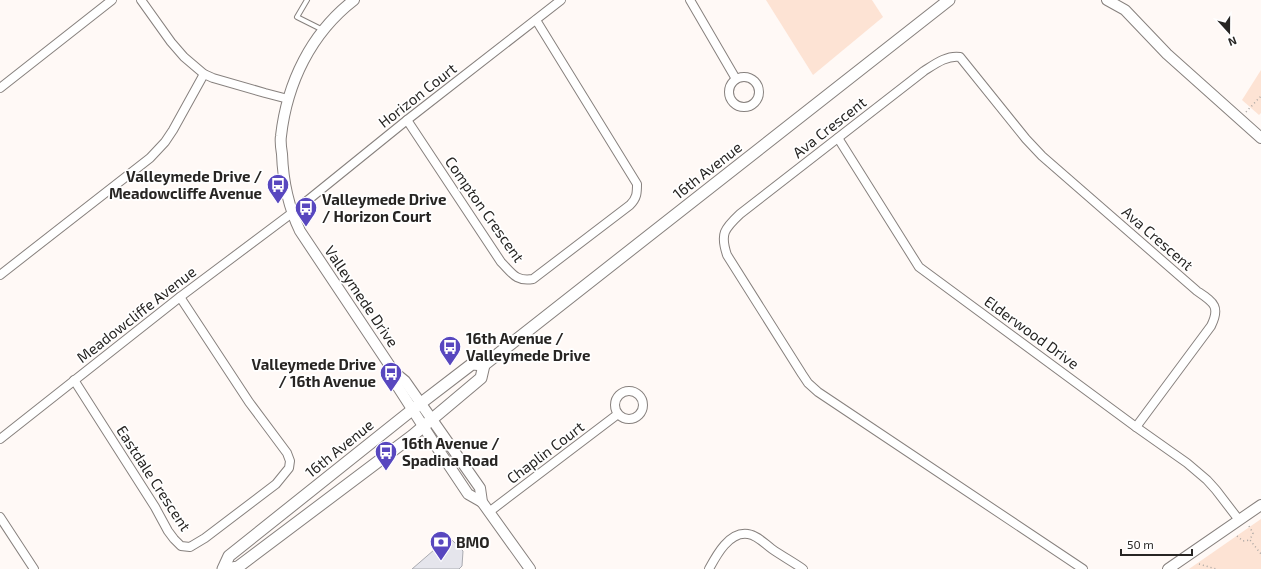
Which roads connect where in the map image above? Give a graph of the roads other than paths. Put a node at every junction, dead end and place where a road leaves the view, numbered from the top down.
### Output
1 (112, 0) edge
2 (141, 0) edge
3 (308, 0) edge
4 (354, 0) edge
5 (561, 0) edge
6 (690, 0) edge
7 (949, 0) edge
8 (1107, 0) edge
9 (1122, 0) edge
10 (1125, 10) junction
11 (536, 20) junction
12 (323, 30) junction
13 (204, 74) junction
14 (736, 79) dead end
15 (0, 88) edge
16 (288, 99) junction
17 (407, 120) junction
18 (838, 138) junction
19 (1261, 138) edge
20 (292, 213) junction
21 (0, 275) edge
22 (180, 297) junction
23 (484, 364) junction
24 (394, 372) junction
25 (74, 380) junction
26 (421, 403) junction
27 (412, 410) junction
28 (618, 414) dead end
29 (432, 419) junction
30 (423, 427) junction
31 (1136, 427) junction
32 (0, 439) edge
33 (482, 502) junction
34 (1261, 505) edge
35 (489, 512) junction
36 (0, 517) edge
37 (1239, 520) junction
38 (34, 569) edge
39 (223, 569) edge
40 (226, 569) edge
41 (530, 569) edge
42 (709, 569) edge
43 (803, 569) edge
44 (1082, 569) edge
45 (1168, 569) edge

1 - 15 street
2 - 13 street
3 - 12 lane
4 - 12 street, Valleymede Drive
5 - 11 street, Horizon Court
6 - 14 street
7 - 23 main road, 16th Avenue
8 - 10 street
9 - 10 street
10 - 19 street
11 - 17 street, Horizon Court
11 - 17 street, Compton Crescent
12 - 16 street, Valleymede Drive
13 - 16 street
13 - 21 street
16 - 20 street, Valleymede Drive
17 - 20 street, Horizon Court
18 - 31 street, Elderwood Drive
18 - 31 street, Ava Crescent
18 - 44 street, Ava Crescent
20 - 22 street, Meadowcliffe Avenue
20 - 24 street, Valleymede Drive
22 - 25 street, Meadowcliffe Avenue
22 - 25 street, Eastdale Crescent
23 - 26 main road, 16th Avenue
23 - 29 main road, 16th Avenue
24 - 26 street, Valleymede Drive
24 - 27 street, Valleymede Drive
25 - 32 street, Meadowcliffe Avenue
26 - 27 main road, 16th Avenue
26 - 29 street, Valleymede Drive
27 - 30 street, Valleymede Drive
27 - 39 main road, 16th Avenue
28 - 35 street, Chaplin Court
29 - 30 main road, 16th Avenue
29 - 33 street, Valleymede Drive
30 - 33 street, Valleymede Drive
30 - 40 main road, 16th Avenue
31 - 37 street, Elderwood Drive
33 - 35 street
34 - 37 street
35 - 41 street
36 - 38 street
37 - 45 street
42 - 43 street

